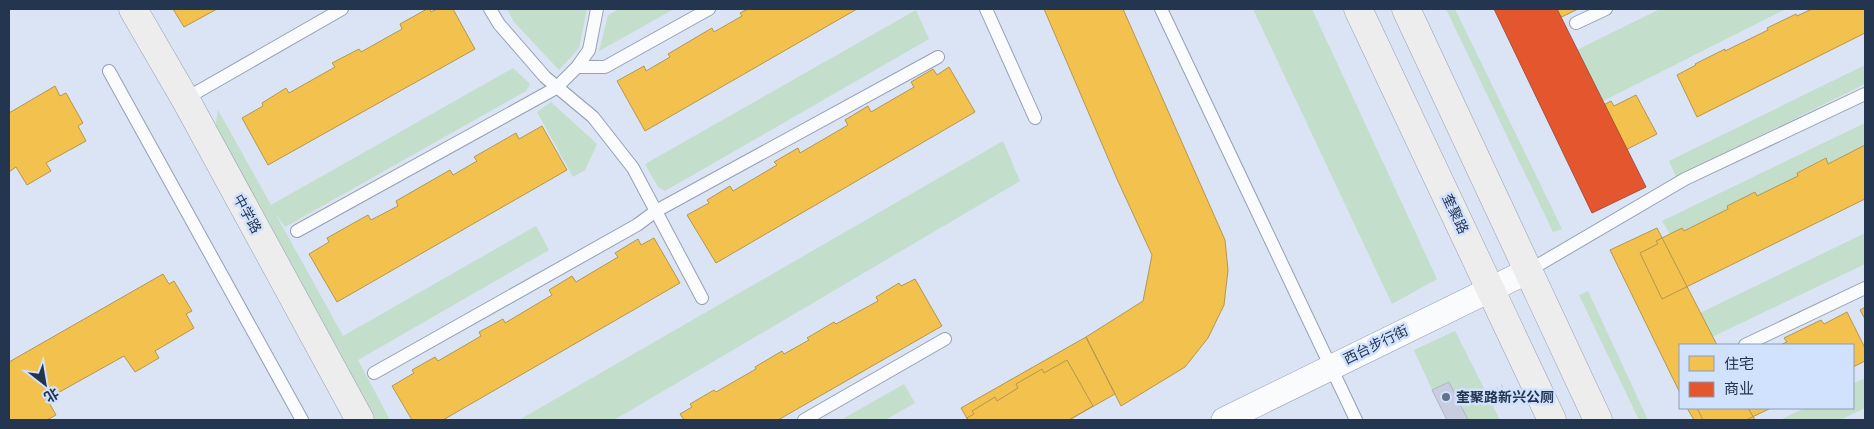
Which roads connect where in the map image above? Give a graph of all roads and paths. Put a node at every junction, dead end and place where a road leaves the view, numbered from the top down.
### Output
1 (133, 9) edge
2 (342, 9) edge
3 (490, 9) edge
4 (597, 9) edge
5 (709, 9) edge
6 (986, 9) edge
7 (1161, 9) edge
8 (1358, 9) edge
9 (1406, 9) edge
10 (1606, 9) edge
11 (1576, 24) dead end
12 (938, 57) dead end
13 (577, 67) junction
14 (108, 71) dead end
15 (556, 88) junction
16 (1865, 94) edge
17 (185, 99) junction
18 (1035, 118) dead end
19 (656, 211) junction
20 (297, 231) dead end
21 (1528, 272) junction
22 (1865, 288) edge
23 (1490, 290) junction
24 (702, 298) dead end
25 (945, 340) dead end
26 (1747, 344) edge
27 (1331, 367) junction
28 (374, 373) dead end
29 (1530, 374) junction
30 (1460, 404) dead end
31 (302, 420) edge
32 (360, 420) edge
33 (804, 420) edge
34 (1224, 420) edge
35 (1356, 420) edge
36 (1552, 420) edge
37 (1598, 420) edge

1 - 17 main road, 中学路
2 - 17 lane
3 - 15 lane
4 - 13 lane
5 - 13 lane
6 - 18 lane
7 - 27 lane
8 - 23 main road, 奎聚路
9 - 21 main road
10 - 11 lane
12 - 19 lane
13 - 15 lane
14 - 31 lane
15 - 19 lane
15 - 20 lane
16 - 21 lane
17 - 32 main road, 中学路
19 - 24 lane
19 - 28 lane
21 - 23 street, 西台步行街
21 - 37 main road
22 - 26 lane
23 - 27 street, 西台步行街
23 - 29 main road, 奎聚路
25 - 33 lane
27 - 34 street, 西台步行街
27 - 35 lane
29 - 30 path
29 - 36 main road, 奎聚路

